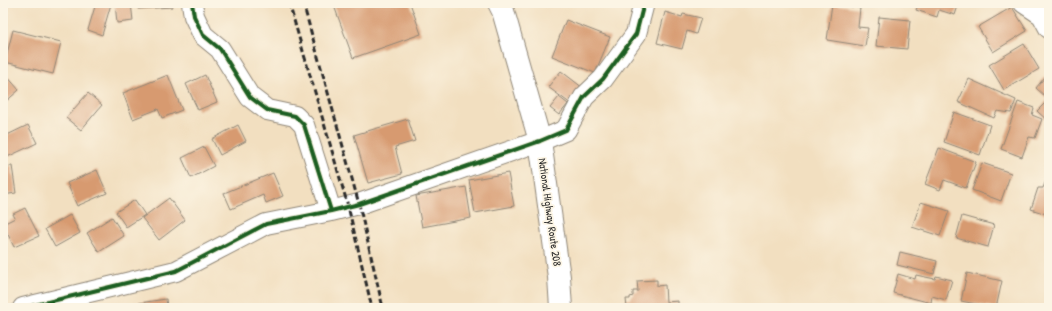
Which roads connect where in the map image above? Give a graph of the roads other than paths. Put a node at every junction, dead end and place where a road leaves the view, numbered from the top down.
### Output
1 (192, 3) edge
2 (499, 3) edge
3 (644, 3) edge
4 (1024, 3) edge
5 (1049, 28) edge
6 (540, 141) junction
7 (331, 211) junction
8 (23, 308) edge
9 (561, 308) edge

1 - 7 street
2 - 6 highway, National Highway Route 208
3 - 6 street
4 - 5 street
6 - 7 street
6 - 9 highway, National Highway Route 208
7 - 8 street

